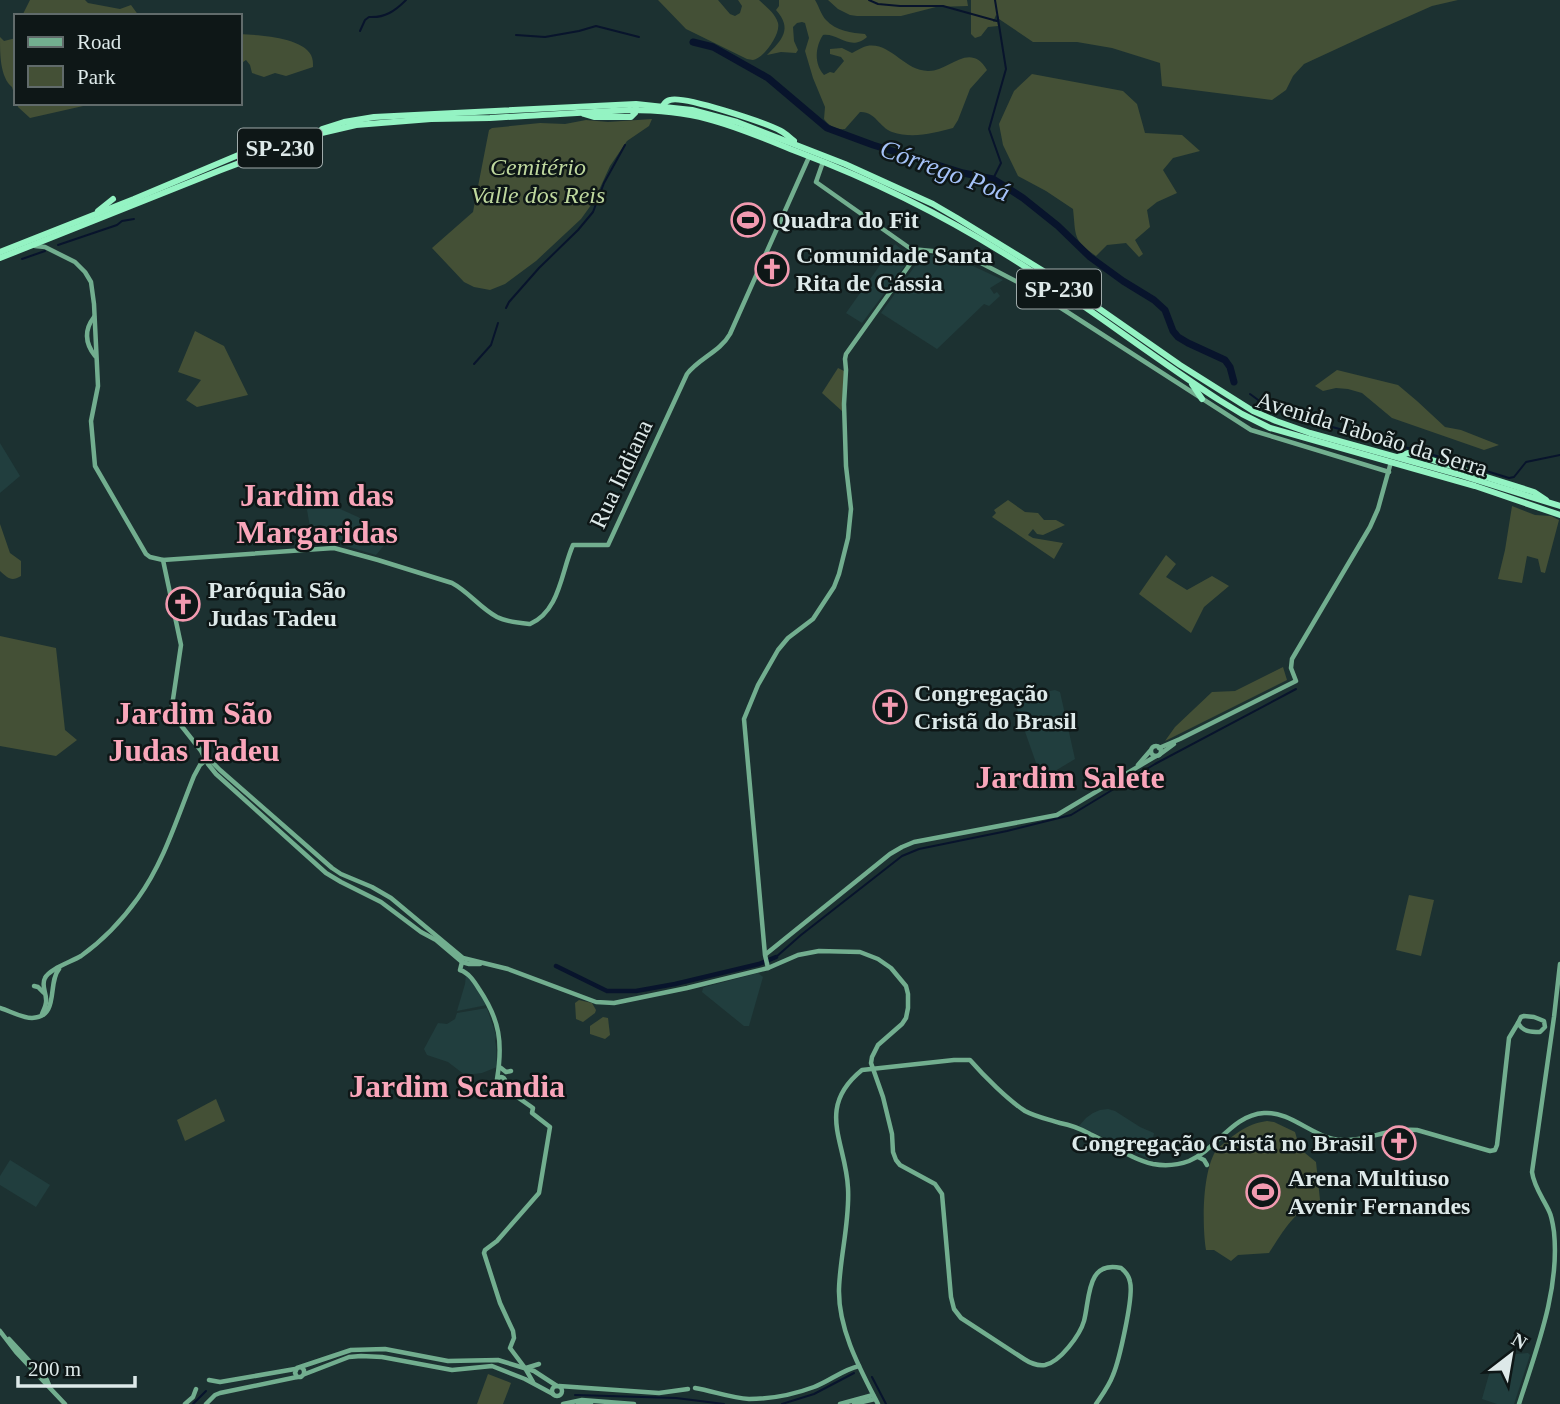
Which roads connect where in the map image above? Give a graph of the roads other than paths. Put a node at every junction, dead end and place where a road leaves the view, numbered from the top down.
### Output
1 (636, 107) junction
2 (660, 108) junction
3 (810, 156) junction
4 (823, 161) junction
5 (803, 171) junction
6 (818, 176) junction
7 (113, 199) dead end
8 (93, 215) junction
9 (58, 235) junction
10 (30, 246) junction
11 (911, 249) junction
12 (52, 250) junction
13 (923, 251) junction
14 (0, 252) edge
15 (915, 257) junction
16 (0, 258) edge
17 (1191, 377) junction
18 (1202, 399) junction
19 (1242, 414) junction
20 (1226, 415) junction
21 (1341, 445) junction
22 (1338, 457) junction
23 (1394, 460) junction
24 (1404, 464) junction
25 (1389, 472) junction
26 (1560, 506) edge
27 (1560, 515) edge
28 (163, 560) junction
29 (1180, 739) junction
30 (1159, 748) junction
31 (1151, 750) junction
32 (1158, 755) junction
33 (207, 759) junction
34 (1137, 766) junction
35 (425, 927) junction
36 (421, 932) junction
37 (462, 960) junction
38 (766, 961) junction
39 (1560, 964) edge
40 (63, 966) junction
41 (54, 975) junction
42 (43, 983) junction
43 (34, 986) dead end
44 (53, 990) junction
45 (45, 993) junction
46 (0, 1008) edge
47 (1555, 1012) junction
48 (42, 1014) junction
49 (1542, 1020) junction
50 (1520, 1026) junction
51 (1551, 1030) junction
52 (1538, 1032) junction
53 (1551, 1042) junction
54 (500, 1065) junction
55 (873, 1068) junction
56 (511, 1071) dead end
57 (1198, 1156) junction
58 (1207, 1165) dead end
59 (2, 1332) edge
60 (539, 1364) dead end
61 (859, 1366) junction
62 (299, 1368) junction
63 (525, 1368) junction
64 (304, 1374) junction
65 (298, 1377) junction
66 (209, 1380) dead end
67 (221, 1382) junction
68 (533, 1382) junction
69 (558, 1386) junction
70 (196, 1389) dead end
71 (230, 1391) junction
72 (558, 1395) junction
73 (875, 1400) edge
74 (580, 1402) edge
75 (65, 1404) edge
76 (185, 1404) edge
77 (206, 1404) edge
78 (565, 1404) edge
79 (600, 1404) edge
80 (634, 1404) edge
81 (840, 1404) edge
82 (854, 1404) edge
83 (1096, 1404) edge
84 (1519, 1404) edge

1 - 2 highway, Avenida Taboão da Serra / SP-230
1 - 8 highway, Avenida Taboão da Serra / SP-230
1 - 9 highway, Avenida Taboão da Serra / SP-230
2 - 3 highway, Avenida Taboão da Serra / SP-230
2 - 17 highway, Avenida Taboão da Serra / SP-230
3 - 4 highway, Avenida Taboão da Serra / SP-230
3 - 5 street, Rua Indiana
4 - 6 street
4 - 17 highway, Avenida Taboão da Serra / SP-230
5 - 6 street
5 - 28 street, Rua Indiana
6 - 11 street
7 - 8 highway
8 - 14 highway, SP-230
9 - 10 highway, SP-230
9 - 12 street
10 - 12 street
10 - 16 highway, SP-230
11 - 13 street
11 - 15 street
12 - 28 street
13 - 15 street
13 - 18 street
15 - 38 street
17 - 18 highway
17 - 19 highway, Avenida Taboão da Serra / SP-230
17 - 21 highway, Avenida Taboão da Serra / SP-230
18 - 20 street
19 - 20 highway
19 - 21 highway, Avenida Taboão da Serra / SP-230
20 - 22 street
21 - 22 street
21 - 23 highway, Avenida Taboão da Serra / SP-230
22 - 25 street
23 - 24 highway, Avenida Taboão da Serra / SP-230
23 - 25 street
23 - 26 highway, Avenida Taboão da Serra / SP-230
24 - 25 street
24 - 27 highway, Avenida Taboão da Serra / SP-230
25 - 29 street
28 - 33 street
29 - 30 street
29 - 32 street
30 - 31 street
30 - 32 street
31 - 32 street
31 - 34 street
32 - 34 street
33 - 35 street
33 - 36 street
33 - 40 street
34 - 38 street
35 - 36 street
35 - 37 street
36 - 37 street
37 - 38 street
37 - 54 street
38 - 55 street
39 - 47 street
40 - 41 street
40 - 42 street
41 - 42 street
41 - 44 street
42 - 44 street
42 - 45 street
43 - 45 street
44 - 48 street
45 - 48 street
46 - 48 street
47 - 49 street
47 - 51 street
49 - 50 street
49 - 51 street
49 - 52 street
50 - 52 street
50 - 57 street
51 - 52 street
51 - 53 street
52 - 53 street
53 - 84 street
54 - 56 street
54 - 63 street
55 - 57 street
55 - 61 street
55 - 83 street
57 - 58 street
59 - 75 street
60 - 63 street
61 - 69 street
61 - 73 street
62 - 63 street
62 - 64 street
62 - 65 street
62 - 67 street
63 - 68 street
63 - 69 street
64 - 65 street
64 - 68 street
65 - 71 street
66 - 67 street
67 - 71 street
68 - 72 street
69 - 72 street
69 - 72 street
70 - 76 street
71 - 77 street
72 - 74 street
72 - 78 street
73 - 81 street
73 - 82 street
74 - 78 street
74 - 79 street
74 - 80 street

